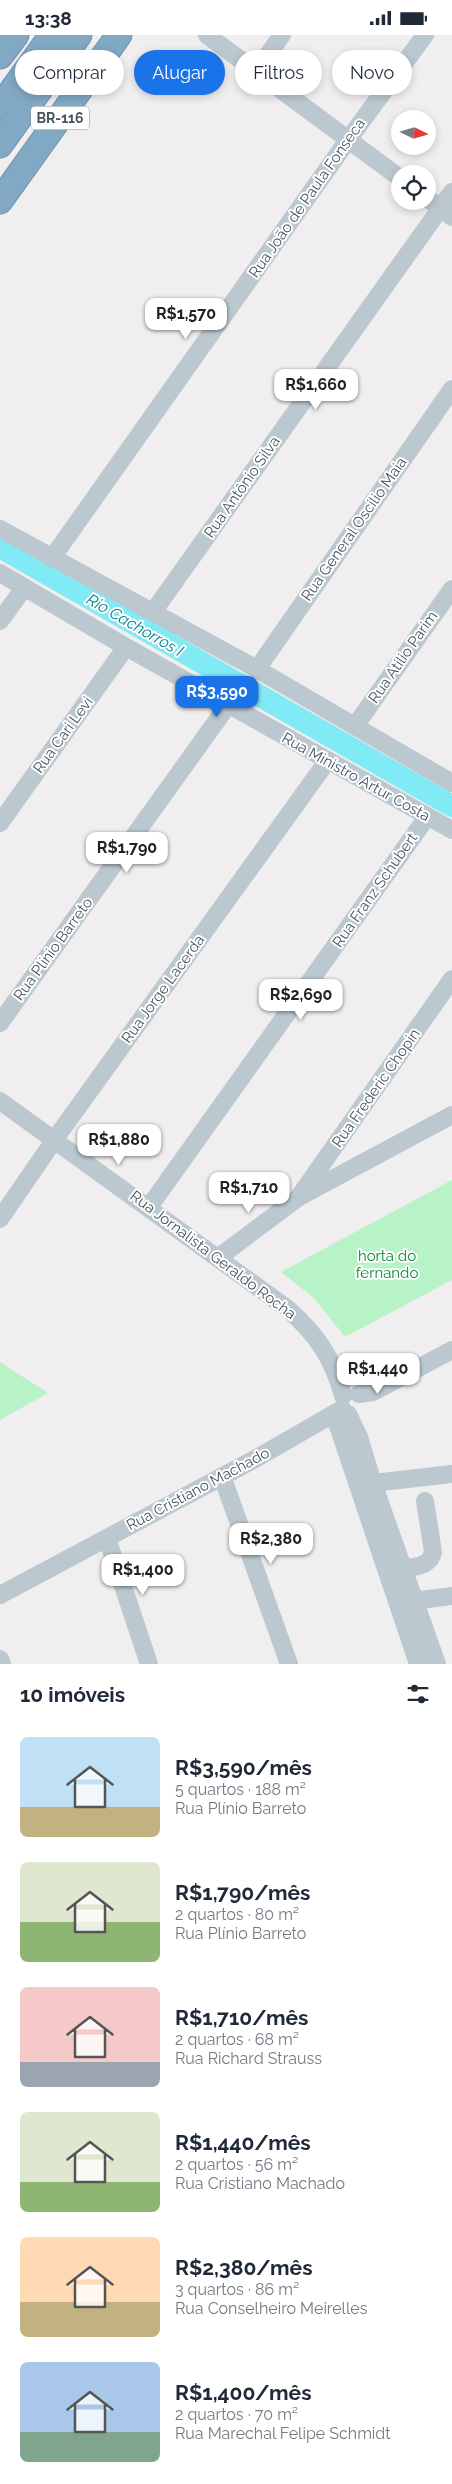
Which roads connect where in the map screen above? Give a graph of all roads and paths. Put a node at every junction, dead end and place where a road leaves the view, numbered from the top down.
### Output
1 (16, 35) edge
2 (52, 35) edge
3 (79, 35) edge
4 (119, 35) edge
5 (207, 35) edge
6 (282, 35) edge
7 (425, 35) edge
8 (271, 50) edge
9 (235, 55) edge
10 (0, 56) edge
11 (290, 95) edge
12 (0, 107) edge
13 (348, 140) junction
14 (0, 145) edge
15 (391, 171) edge
16 (452, 192) edge
17 (0, 201) edge
18 (440, 208) edge
19 (452, 389) edge
20 (0, 529) edge
21 (52, 558) junction
22 (0, 573) edge
23 (24, 588) junction
24 (452, 589) edge
25 (153, 612) junction
26 (0, 621) edge
27 (126, 647) junction
28 (256, 669) junction
29 (228, 705) junction
30 (355, 726) junction
31 (328, 760) junction
32 (452, 783) edge
33 (427, 817) junction
34 (0, 823) edge
35 (452, 830) edge
36 (452, 979) edge
37 (0, 1023) edge
38 (0, 1101) edge
39 (452, 1115) edge
40 (54, 1139) junction
41 (299, 1197) junction
42 (149, 1207) junction
43 (0, 1219) edge
44 (219, 1257) junction
45 (450, 1351) edge
46 (353, 1403) junction
47 (452, 1474) edge
48 (222, 1476) junction
49 (373, 1483) junction
50 (425, 1501) dead end
51 (107, 1538) junction
52 (402, 1569) junction
53 (0, 1595) edge
54 (452, 1596) edge
55 (413, 1601) junction
56 (0, 1659) edge
57 (2, 1664) edge
58 (149, 1664) edge
59 (289, 1664) edge
60 (418, 1664) edge
61 (437, 1664) edge

1 - 10 highway
2 - 12 highway
3 - 14 highway, BR-116
4 - 17 highway, BR-116
5 - 9 street
6 - 8 street
7 - 13 street, Rua João de Paula Fonseca
11 - 13 street
13 - 15 street
13 - 21 street, Rua João de Paula Fonseca
16 - 18 street, Rua Antônio Silva
18 - 25 street, Rua Antônio Silva
19 - 28 street, Rua General Oscilio Maia
20 - 21 street
21 - 25 street
22 - 23 street, Rua Ministro Artur Costa
23 - 26 street
23 - 27 street, Rua Ministro Artur Costa
24 - 30 street, Rua Atilio Parim
25 - 28 street
27 - 29 street, Rua Ministro Artur Costa
27 - 34 street, Rua Cari Levi
28 - 30 street
29 - 31 street, Rua Ministro Artur Costa
29 - 37 street, Rua Plínio Barreto
30 - 32 street
31 - 33 street, Rua Ministro Artur Costa
31 - 40 street, Rua Jorge Lacerda
33 - 35 street, Rua Ministro Artur Costa
33 - 42 street, Rua Franz Schubert
36 - 41 street, Rua Frederic Chopin
38 - 40 street, Rua Jornalista Geraldo Rocha
39 - 41 street
40 - 42 street, Rua Jornalista Geraldo Rocha
40 - 43 street, Rua Jorge Lacerda
41 - 44 street
42 - 44 street, Rua Jornalista Geraldo Rocha
44 - 46 street, Rua Jornalista Geraldo Rocha
45 - 46 street, Rua Cristiano Machado
46 - 48 street, Rua Cristiano Machado
46 - 49 street, Rua Jornalista Geraldo Rocha
46 - 60 street, Rua Jornalista Geraldo Rocha
47 - 49 street
48 - 51 street, Rua Cristiano Machado
48 - 59 street
49 - 52 street, Rua Jornalista Geraldo Rocha
50 - 52 street
51 - 53 street, Rua Cristiano Machado
51 - 58 street
52 - 55 street, Rua Jornalista Geraldo Rocha
54 - 55 street
55 - 61 street, Rua Jornalista Geraldo Rocha
56 - 57 street

